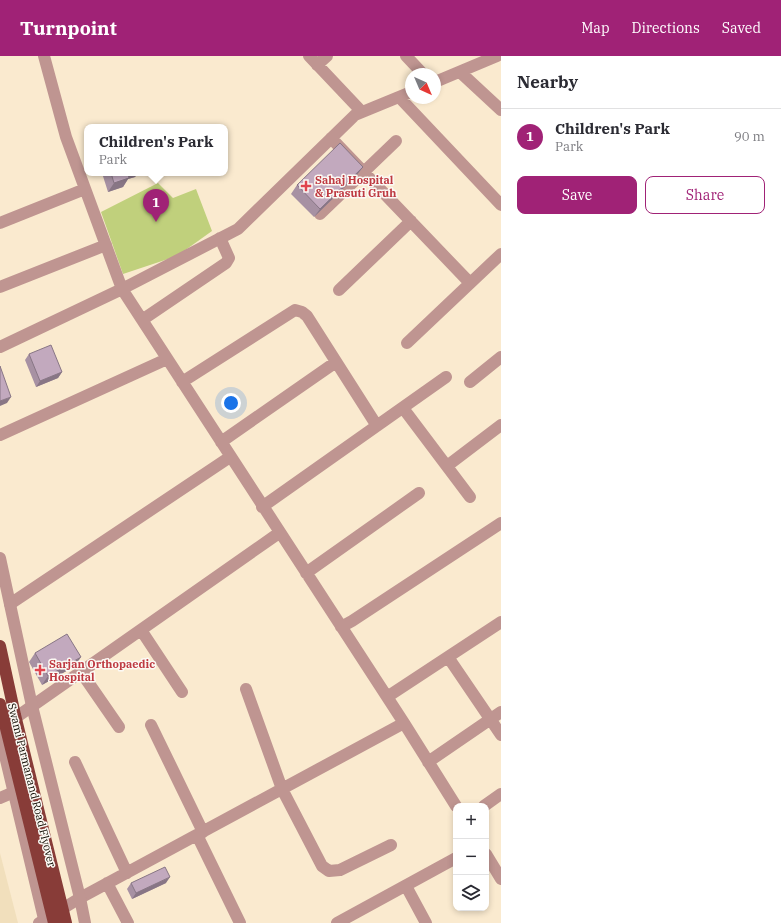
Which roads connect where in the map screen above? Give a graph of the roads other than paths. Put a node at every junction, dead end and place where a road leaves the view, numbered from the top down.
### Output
1 (44, 56) edge
2 (327, 56) edge
3 (406, 56) edge
4 (497, 56) edge
5 (313, 60) edge
6 (418, 68) edge
7 (460, 72) junction
8 (441, 80) edge
9 (405, 94) edge
10 (399, 97) junction
11 (501, 110) edge
12 (362, 112) junction
13 (331, 138) junction
14 (396, 141) dead end
15 (363, 172) junction
16 (85, 189) junction
17 (501, 205) edge
18 (320, 214) edge
19 (411, 221) junction
20 (0, 223) edge
21 (220, 238) junction
22 (106, 245) junction
23 (501, 254) edge
24 (470, 283) junction
25 (0, 287) edge
26 (122, 289) junction
27 (339, 290) dead end
28 (142, 320) junction
29 (407, 343) dead end
30 (0, 347) edge
31 (501, 357) edge
32 (167, 360) junction
33 (336, 362) junction
34 (446, 377) dead end
35 (182, 382) junction
36 (470, 382) dead end
37 (403, 408) junction
38 (501, 425) edge
39 (377, 426) junction
40 (0, 436) edge
41 (221, 442) junction
42 (230, 457) junction
43 (447, 466) junction
44 (419, 493) dead end
45 (470, 497) dead end
46 (262, 506) junction
47 (501, 523) edge
48 (279, 533) junction
49 (0, 558) edge
50 (306, 573) junction
51 (10, 604) junction
52 (501, 622) edge
53 (341, 626) junction
54 (141, 630) junction
55 (0, 646) edge
56 (448, 657) junction
57 (80, 672) junction
58 (246, 689) dead end
59 (182, 692) dead end
60 (387, 698) junction
61 (0, 704) edge
62 (32, 706) junction
63 (501, 712) edge
64 (490, 719) junction
65 (404, 723) junction
66 (151, 725) dead end
67 (119, 727) dead end
68 (0, 728) edge
69 (0, 735) edge
70 (501, 735) edge
71 (75, 762) dead end
72 (428, 762) junction
73 (282, 789) junction
74 (14, 792) junction
75 (501, 794) edge
76 (0, 798) edge
77 (454, 803) edge
78 (488, 803) edge
79 (200, 834) junction
80 (392, 845) dead end
81 (489, 859) edge
82 (453, 860) edge
83 (127, 873) junction
84 (501, 877) edge
85 (107, 884) junction
86 (406, 886) junction
87 (80, 898) junction
88 (344, 921) edge
89 (46, 922) edge
90 (66, 923) edge
91 (85, 923) edge
92 (128, 923) edge
93 (240, 923) edge
94 (426, 923) edge

1 - 16 street
2 - 5 street
3 - 6 street
4 - 7 street
5 - 12 street
7 - 8 street
7 - 11 street
9 - 10 street
10 - 12 street
10 - 17 street
12 - 13 street
13 - 15 street
13 - 21 street
14 - 15 street
15 - 18 street
15 - 19 street
16 - 20 street
16 - 22 street
19 - 24 street
19 - 27 street
21 - 26 street
21 - 28 street
22 - 25 street
22 - 26 street
23 - 24 street
24 - 29 street
26 - 28 street
26 - 30 street
28 - 32 street
31 - 36 street
32 - 35 street
32 - 40 street
33 - 35 street
33 - 39 street
33 - 41 street
34 - 37 street
35 - 41 street
37 - 39 street
37 - 43 street
38 - 43 street
39 - 46 street
41 - 42 street
42 - 46 street
42 - 51 street
43 - 45 street
44 - 50 street
46 - 48 street
47 - 53 street
48 - 50 street
48 - 54 street
49 - 51 street
50 - 53 street
51 - 62 street
52 - 56 street
53 - 60 street
54 - 57 street
54 - 59 street
55 - 90 highway, Swami Parmanand Road Flyover, bridge
56 - 60 street
56 - 64 street
57 - 62 street
57 - 67 street
58 - 73 street
60 - 65 street
61 - 89 highway, Swami Parmanand Road Flyover, bridge
62 - 68 street
62 - 87 street
63 - 64 street
64 - 70 street
64 - 72 street
65 - 72 street
65 - 73 street
66 - 79 street
69 - 74 street
71 - 83 street
72 - 77 street
73 - 79 street
73 - 80 street
74 - 76 street
74 - 89 street
75 - 78 street
79 - 83 street
79 - 93 street
81 - 84 street
82 - 86 street
83 - 85 street
85 - 87 street
85 - 92 street
86 - 88 street
86 - 94 street
87 - 89 street
87 - 91 street

